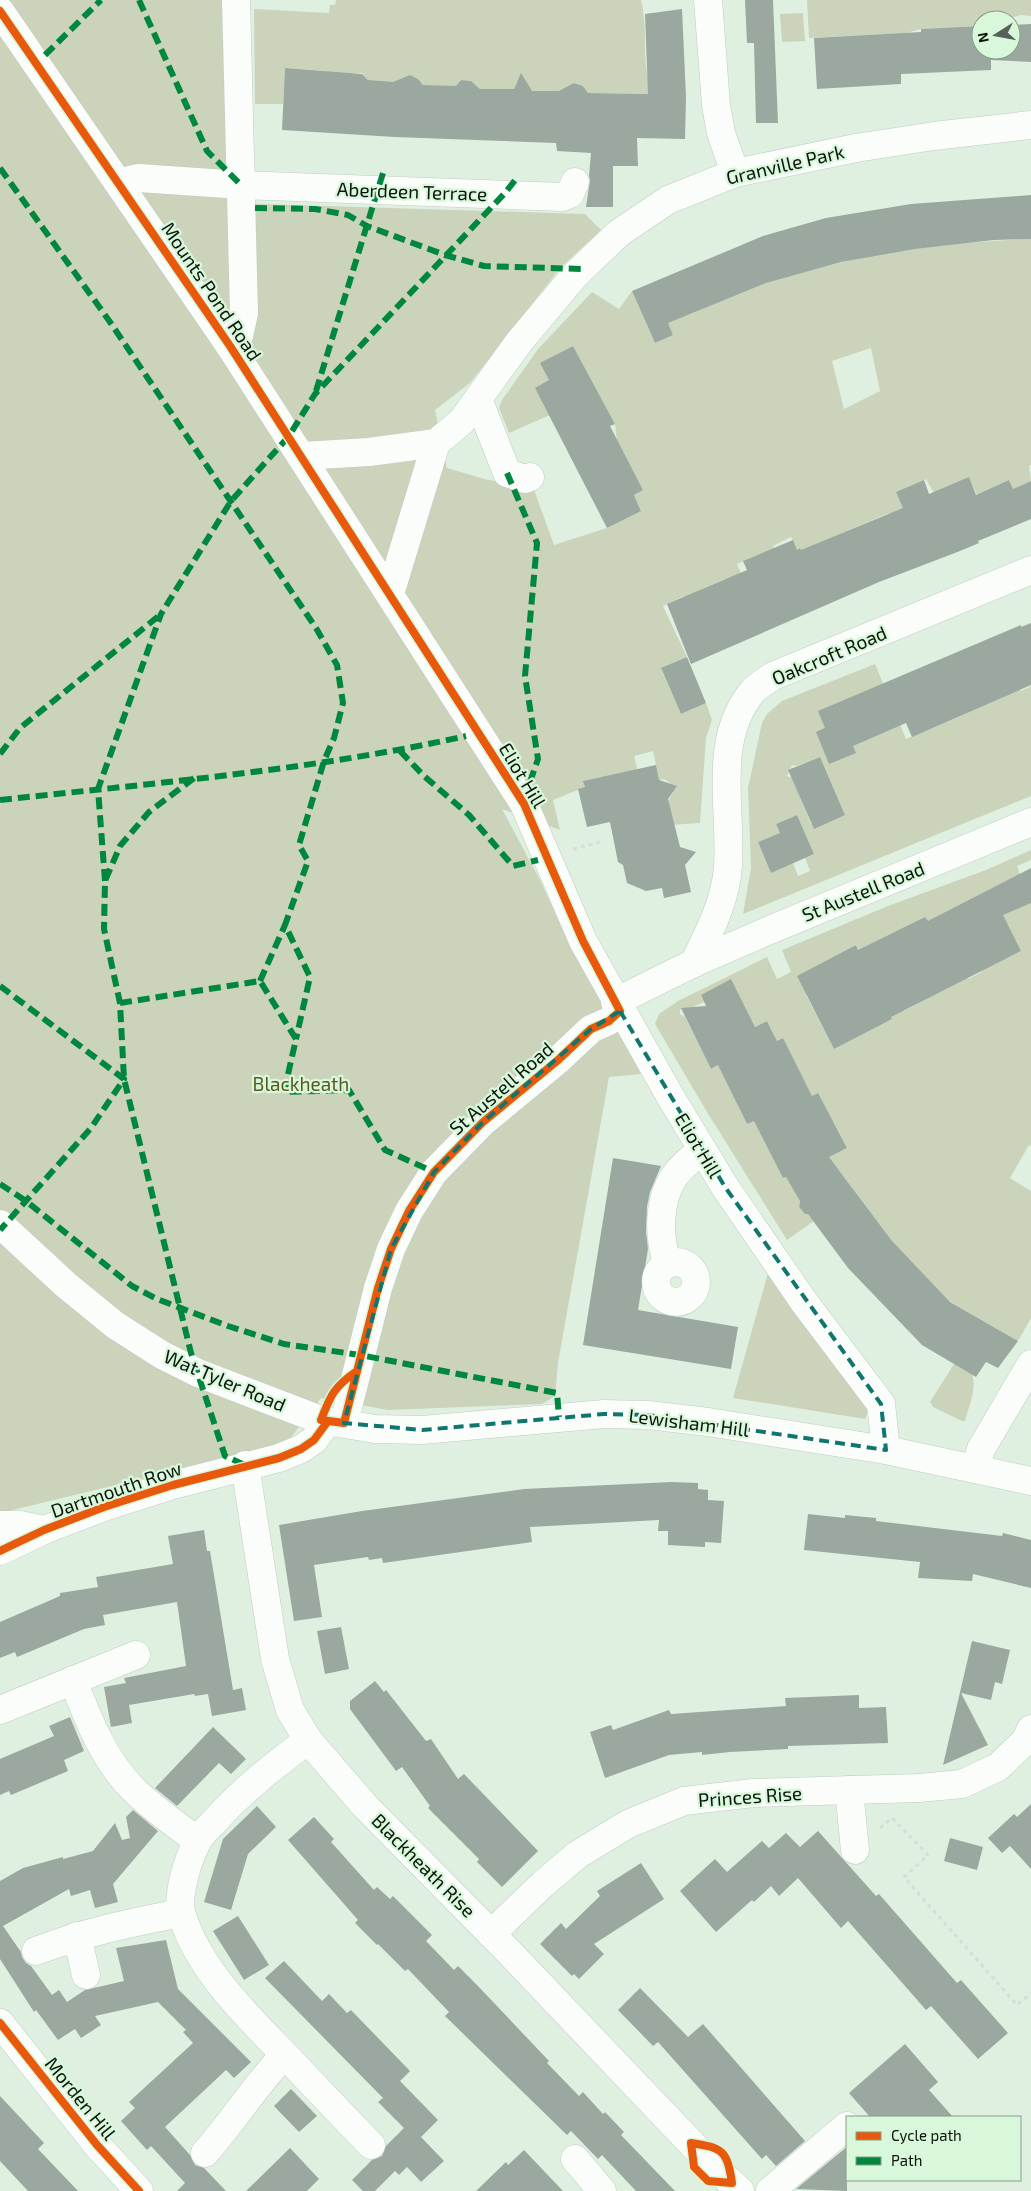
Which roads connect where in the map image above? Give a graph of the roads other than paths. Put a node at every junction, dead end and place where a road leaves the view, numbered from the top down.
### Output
1 (236, 0) edge
2 (708, 0) edge
3 (0, 12) edge
4 (1031, 125) edge
5 (735, 173) junction
6 (575, 182) dead end
7 (120, 185) junction
8 (240, 185) junction
9 (230, 346) junction
10 (478, 399) junction
11 (436, 443) junction
12 (302, 456) junction
13 (530, 477) dead end
14 (1031, 570) edge
15 (390, 594) junction
16 (1031, 822) edge
17 (694, 963) junction
18 (618, 1007) junction
19 (702, 1150) junction
20 (0, 1224) edge
21 (668, 1264) dead end
22 (1031, 1364) edge
23 (336, 1422) junction
24 (886, 1450) junction
25 (246, 1465) junction
26 (975, 1468) junction
27 (1031, 1481) edge
28 (0, 1526) edge
29 (44, 1530) junction
30 (0, 1551) edge
31 (136, 1656) dead end
32 (73, 1680) junction
33 (0, 1710) edge
34 (1031, 1729) edge
35 (308, 1740) junction
36 (849, 1790) junction
37 (197, 1841) junction
38 (855, 1850) road end
39 (181, 1913) junction
40 (491, 1934) junction
41 (76, 1936) junction
42 (36, 1951) dead end
43 (86, 1975) dead end
44 (0, 2023) edge
45 (284, 2055) junction
46 (846, 2127) edge
47 (371, 2145) dead end
48 (205, 2153) dead end
49 (574, 2159) dead end
50 (139, 2191) edge
51 (602, 2191) edge
52 (740, 2191) edge
53 (770, 2191) edge

1 - 8 street
2 - 5 street
3 - 7 street, Mounts Pond Road
4 - 5 street, Granville Park
5 - 10 street, Granville Park
6 - 8 street, Aberdeen Terrace
7 - 8 street, Aberdeen Terrace
7 - 9 street, Mounts Pond Road
8 - 9 street
9 - 12 street, Mounts Pond Road
10 - 11 street, Granville Park
10 - 13 street
11 - 12 street
11 - 15 street
12 - 15 street, Mounts Pond Road
14 - 17 street, Oakcroft Road
15 - 18 street, Eliot Hill
16 - 17 street, St Austell Road
17 - 18 street, St Austell Road
18 - 19 street, Eliot Hill
18 - 23 street, St Austell Road
19 - 21 street
19 - 24 street, Eliot Hill
20 - 23 street, Wat Tyler Road
22 - 26 street
23 - 24 street, Lewisham Hill
23 - 25 street
24 - 26 street, Lewisham Hill
25 - 29 street, Dartmouth Row
25 - 35 street, Blackheath Rise
26 - 27 street, Lewisham Hill
28 - 29 street
29 - 30 street, Dartmouth Row
31 - 32 street
32 - 33 street
32 - 37 street
34 - 36 street, Princes Rise
35 - 37 street
35 - 40 street, Blackheath Rise
36 - 38 street
36 - 40 street, Princes Rise
37 - 39 street
39 - 41 street
39 - 45 street
40 - 52 street, Blackheath Rise
41 - 42 street
41 - 43 street
44 - 50 street, Morden Hill
45 - 47 street
45 - 48 street
46 - 53 street
49 - 51 street

